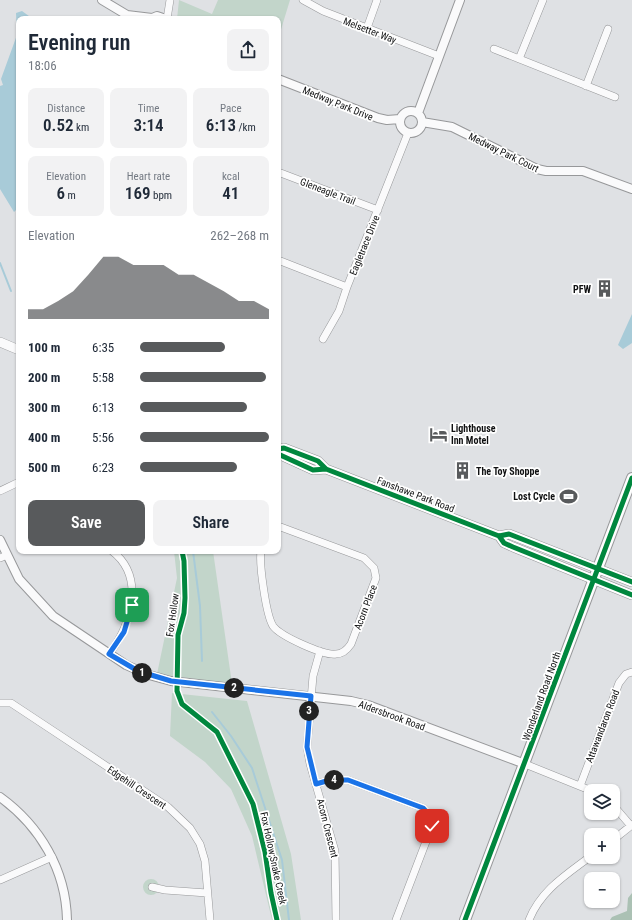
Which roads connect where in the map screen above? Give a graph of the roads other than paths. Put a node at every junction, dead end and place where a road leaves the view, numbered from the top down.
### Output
1 (102, 0) edge
2 (303, 0) edge
3 (377, 0) edge
4 (460, 0) edge
5 (542, 0) edge
6 (170, 1) edge
7 (129, 16) edge
8 (155, 16) edge
9 (167, 16) edge
10 (367, 28) junction
11 (608, 29) dead end
12 (494, 49) dead end
13 (439, 56) junction
14 (519, 59) junction
15 (281, 80) edge
16 (586, 86) junction
17 (615, 97) dead end
18 (418, 113) junction
19 (400, 120) junction
20 (422, 122) junction
21 (408, 133) junction
22 (281, 173) edge
23 (632, 189) edge
24 (378, 210) junction
25 (281, 261) edge
26 (347, 287) junction
27 (324, 339) dead end
28 (0, 342) edge
29 (16, 349) edge
30 (281, 448) edge
31 (281, 455) edge
32 (326, 469) junction
33 (632, 478) edge
34 (16, 483) edge
35 (0, 491) edge
36 (281, 527) edge
37 (499, 536) junction
38 (0, 540) edge
39 (115, 554) edge
40 (261, 554) edge
41 (3, 556) edge
42 (598, 568) junction
43 (594, 580) junction
44 (632, 582) edge
45 (632, 595) edge
46 (320, 651) junction
47 (109, 654) junction
48 (632, 672) edge
49 (311, 696) junction
50 (0, 703) edge
51 (525, 764) junction
52 (316, 784) junction
53 (580, 786) junction
54 (584, 788) edge
55 (0, 797) edge
56 (620, 813) edge
57 (632, 826) edge
58 (620, 835) edge
59 (52, 857) junction
60 (584, 861) edge
61 (0, 880) edge
62 (152, 887) dead end
63 (207, 893) junction
64 (67, 920) edge
65 (210, 920) edge
66 (336, 920) edge
67 (396, 920) edge
68 (465, 920) edge
69 (529, 920) edge

1 - 7 street
2 - 10 street, Melsetter Way
3 - 10 street
4 - 13 street
5 - 14 street
6 - 8 street
6 - 9 street
10 - 13 street, Melsetter Way
11 - 16 street
12 - 14 street
13 - 18 street
14 - 16 street
15 - 19 street, Medway Park Drive
16 - 17 street
18 - 19 street
18 - 20 street
19 - 21 street
20 - 21 street
20 - 23 street, Medway Park Court
21 - 24 street, Eagletrace Drive
22 - 24 street, Gleneagle Trail
24 - 26 street, Eagletrace Drive
25 - 26 street, Eagletrace Drive
26 - 27 street
28 - 29 main road
30 - 32 main road, Fanshawe Park Road
31 - 32 main road, Fanshawe Park Road
32 - 37 main road, Fanshawe Park Road
33 - 42 main road, Wonderland Road North
34 - 35 street
36 - 46 street, Acorn Place
37 - 42 main road, Fanshawe Park Road
37 - 43 main road, Fanshawe Park Road
38 - 41 street, Aldersbrook Road
39 - 47 street
40 - 46 street, Acorn Place
41 - 47 street, Aldersbrook Road
42 - 43 main road, Wonderland Road North
42 - 44 main road, Fanshawe Park Road
43 - 45 main road, Fanshawe Park Road
43 - 51 main road, Wonderland Road North
46 - 49 street
47 - 49 street, Aldersbrook Road
48 - 53 street, Attawandaron Road
49 - 51 street, Aldersbrook Road
49 - 52 street, Acorn Crescent
50 - 63 street, Edgehill Crescent
51 - 53 street, Aldersbrook Road
51 - 68 main road, Wonderland Road North
52 - 66 street, Acorn Crescent
52 - 67 street, Acorn Crescent
53 - 54 street, Aldersbrook Road
55 - 59 street
56 - 57 street
57 - 58 street
59 - 61 street
59 - 64 street
60 - 69 street
62 - 63 street
63 - 65 street, Edgehill Crescent

